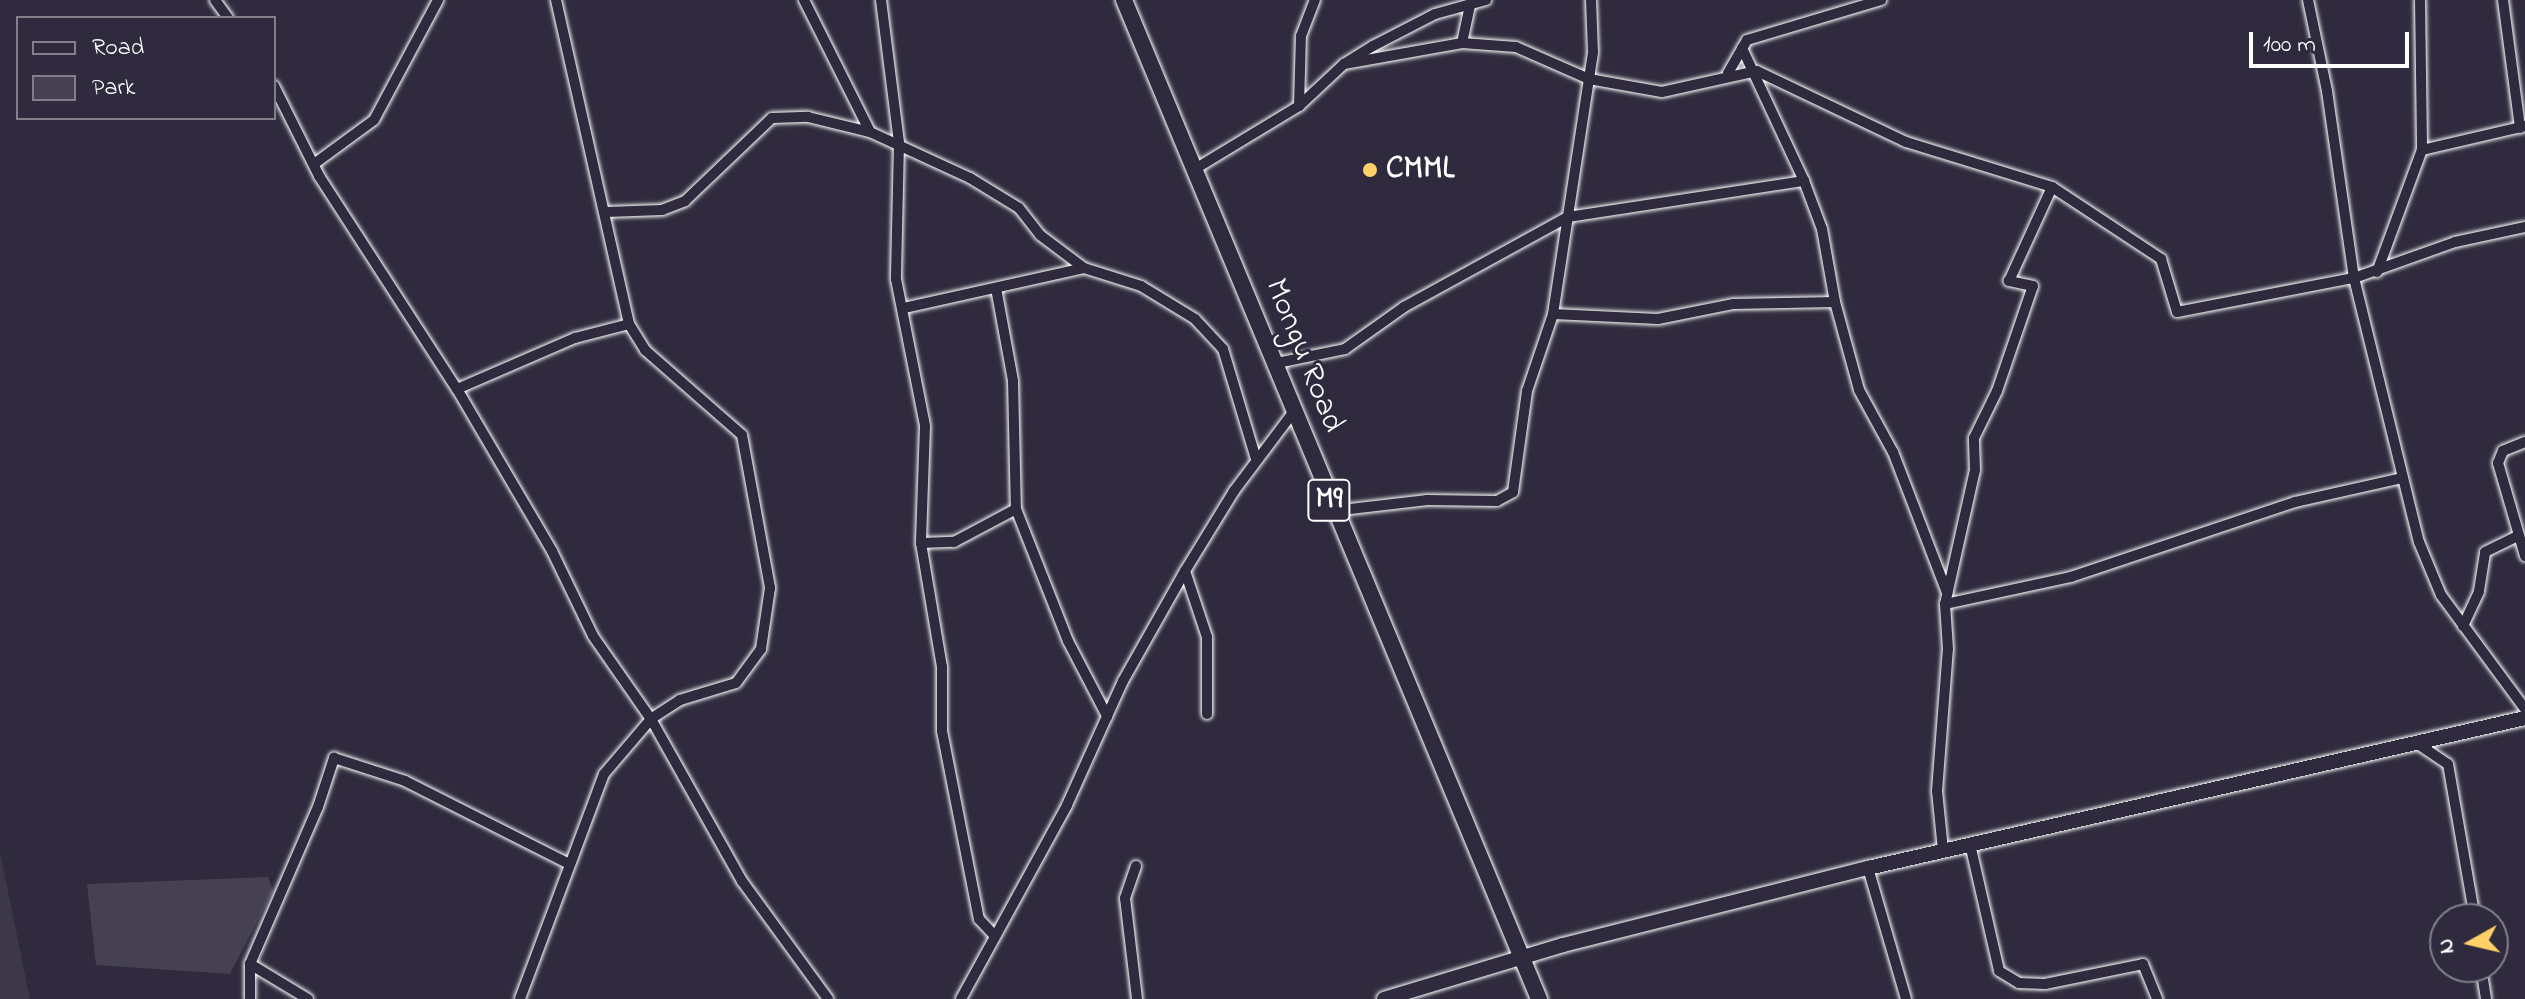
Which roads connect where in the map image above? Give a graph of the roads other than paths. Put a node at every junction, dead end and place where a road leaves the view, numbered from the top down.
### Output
1 (438, 0) edge
2 (556, 0) edge
3 (804, 0) edge
4 (881, 0) edge
5 (1124, 0) edge
6 (1315, 0) edge
7 (1486, 0) edge
8 (1591, 0) edge
9 (1881, 0) edge
10 (2308, 0) edge
11 (2420, 0) edge
12 (2503, 0) edge
13 (1470, 4) junction
14 (1462, 43) junction
15 (1742, 48) junction
16 (1344, 64) junction
17 (1757, 71) junction
18 (1728, 73) junction
19 (1589, 79) junction
20 (276, 90) edge
21 (1299, 106) junction
22 (2522, 127) edge
23 (870, 132) junction
24 (899, 143) junction
25 (2422, 150) junction
26 (314, 164) junction
27 (1195, 169) junction
28 (1804, 181) junction
29 (2052, 187) junction
30 (607, 212) junction
31 (1568, 217) junction
32 (2525, 227) edge
33 (1084, 268) junction
34 (2377, 272) junction
35 (2354, 278) junction
36 (996, 288) junction
37 (1835, 302) junction
38 (904, 308) junction
39 (1553, 314) junction
40 (629, 324) junction
41 (1277, 363) junction
42 (457, 389) junction
43 (1295, 410) junction
44 (2525, 442) edge
45 (1256, 459) junction
46 (2402, 478) junction
47 (1016, 509) junction
48 (1333, 511) junction
49 (2518, 536) junction
50 (921, 543) junction
51 (2525, 556) edge
52 (1185, 571) junction
53 (1946, 599) junction
54 (2463, 626) junction
55 (2525, 709) edge
56 (1207, 714) dead end
57 (1107, 716) junction
58 (2525, 718) edge
59 (651, 719) junction
60 (2418, 744) junction
61 (1970, 844) junction
62 (1943, 850) junction
63 (569, 864) junction
64 (1136, 866) dead end
65 (1868, 868) junction
66 (2472, 903) edge
67 (994, 935) junction
68 (1519, 958) junction
69 (250, 964) junction
70 (250, 999) edge
71 (308, 999) edge
72 (520, 999) edge
73 (828, 999) edge
74 (961, 999) edge
75 (1137, 999) edge
76 (1384, 999) edge
77 (1539, 999) edge
78 (1906, 999) edge
79 (2157, 999) edge

1 - 26 street
2 - 30 street
3 - 23 street
4 - 24 street
5 - 27 main road, Mongu Road / M9
6 - 21 street
7 - 13 street
8 - 19 street
9 - 15 street
10 - 35 street
11 - 25 street
12 - 22 street
13 - 14 street
13 - 16 street
14 - 16 street
14 - 19 street
15 - 17 street
15 - 18 street
16 - 21 street
17 - 18 street
17 - 28 street
17 - 29 street
18 - 19 street
19 - 31 street
20 - 26 street
21 - 27 street
22 - 25 street
23 - 24 street
23 - 30 street
24 - 33 street
24 - 38 street
25 - 34 street
26 - 42 street
27 - 41 main road, Mongu Road / M9
28 - 31 street
28 - 37 street
29 - 35 street
29 - 53 street
30 - 40 street
31 - 39 street
31 - 41 street
32 - 34 street
33 - 36 street
33 - 45 street
34 - 35 street
35 - 46 street
36 - 38 street
36 - 47 street
37 - 39 street
37 - 53 street
38 - 50 street
39 - 48 street
40 - 42 street
40 - 59 street
41 - 43 main road, Mongu Road / M9
42 - 59 street
43 - 45 street
43 - 48 main road, Mongu Road / M9
44 - 49 street
45 - 52 street
46 - 53 street
46 - 54 street
47 - 50 street
47 - 57 street
48 - 68 main road, Mongu Road / M9
49 - 51 street
49 - 54 street
50 - 67 street
52 - 56 street
52 - 57 street
53 - 62 street
54 - 55 street
57 - 67 street
58 - 60 main road
59 - 63 street
59 - 73 street
60 - 61 main road
60 - 66 street
61 - 62 main road
61 - 79 street
62 - 65 main road
63 - 69 street
63 - 72 street
64 - 75 street
65 - 68 main road
65 - 78 street
67 - 74 street
68 - 76 main road
68 - 77 main road, Mongu Road / M9
69 - 70 street
69 - 71 street

